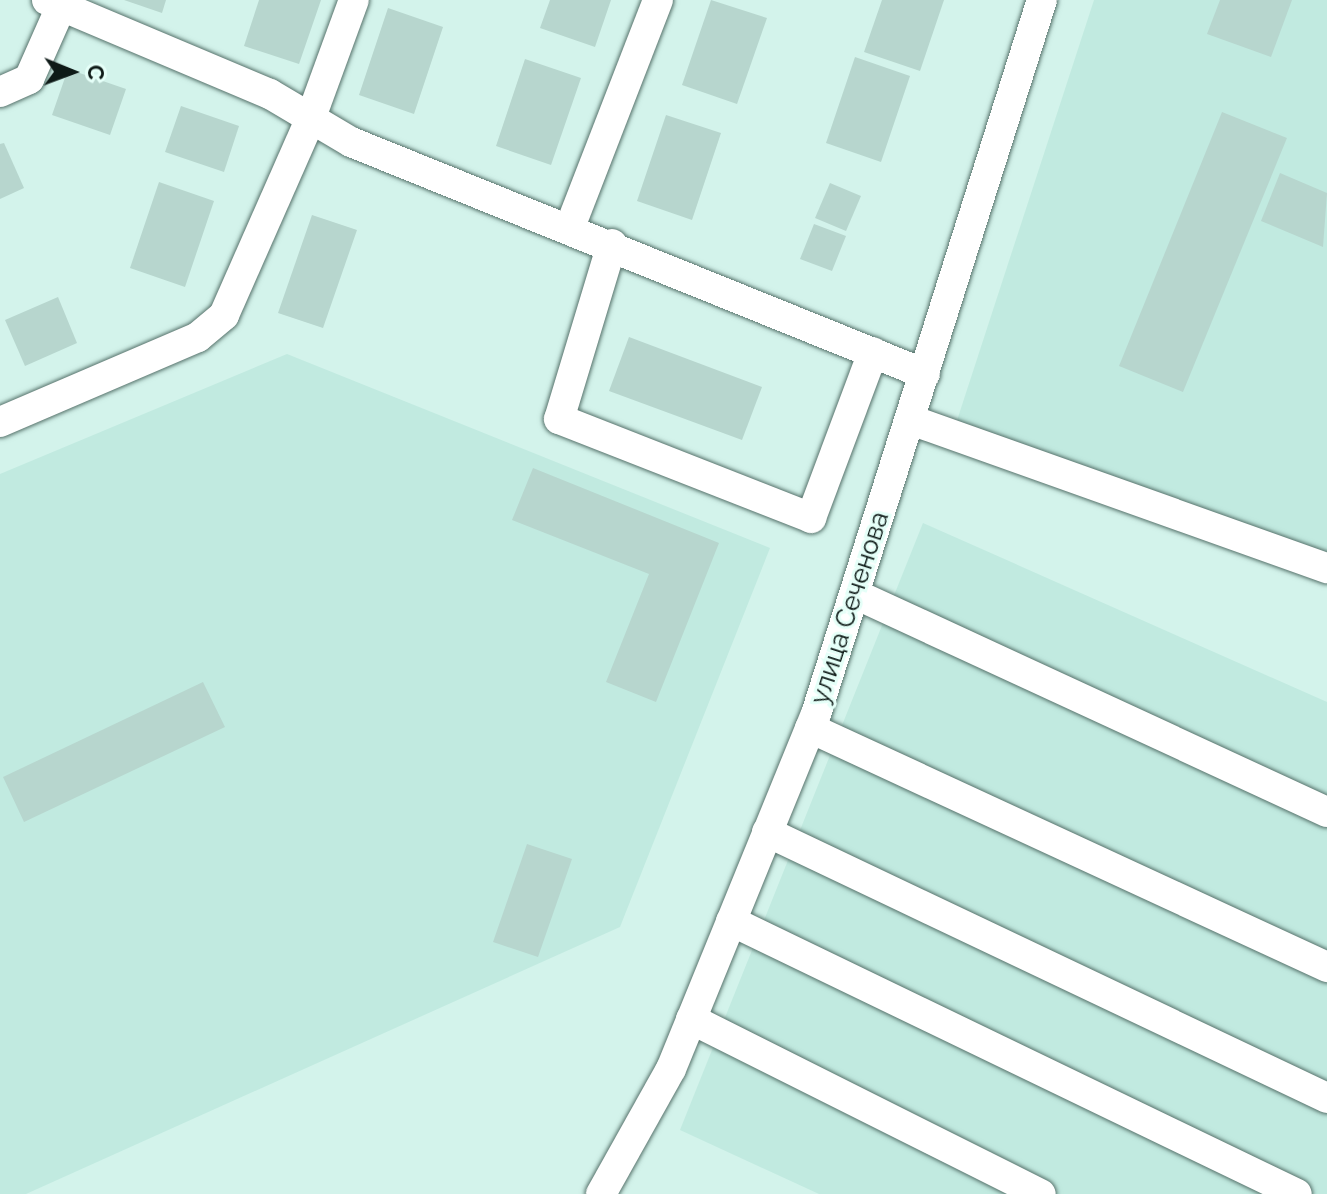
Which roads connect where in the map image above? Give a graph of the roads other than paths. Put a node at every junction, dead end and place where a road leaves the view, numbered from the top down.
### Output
1 (354, 0) edge
2 (658, 0) edge
3 (1042, 0) edge
4 (58, 2) edge
5 (0, 92) edge
6 (310, 120) junction
7 (570, 227) junction
8 (612, 244) junction
9 (873, 352) junction
10 (925, 374) junction
11 (911, 420) junction
12 (0, 422) edge
13 (1327, 568) edge
14 (855, 594) junction
15 (810, 728) junction
16 (1327, 812) edge
17 (767, 832) junction
18 (731, 921) junction
19 (1327, 967) edge
20 (691, 1019) junction
21 (1327, 1098) edge
22 (601, 1194) edge
23 (1041, 1194) edge
24 (1297, 1194) edge

1 - 6 street
2 - 7 street
3 - 10 street, улица Сеченова
4 - 5 street
4 - 6 street
6 - 7 street
6 - 12 street
7 - 8 street
8 - 9 street
8 - 9 street
9 - 10 street
10 - 11 street, улица Сеченова
11 - 13 street
11 - 14 street, улица Сеченова
14 - 15 street, улица Сеченова
14 - 16 street
15 - 17 street, улица Сеченова
15 - 19 street
17 - 18 street, улица Сеченова
17 - 21 street
18 - 20 street, улица Сеченова
18 - 24 street
20 - 22 street, улица Сеченова
20 - 23 street

